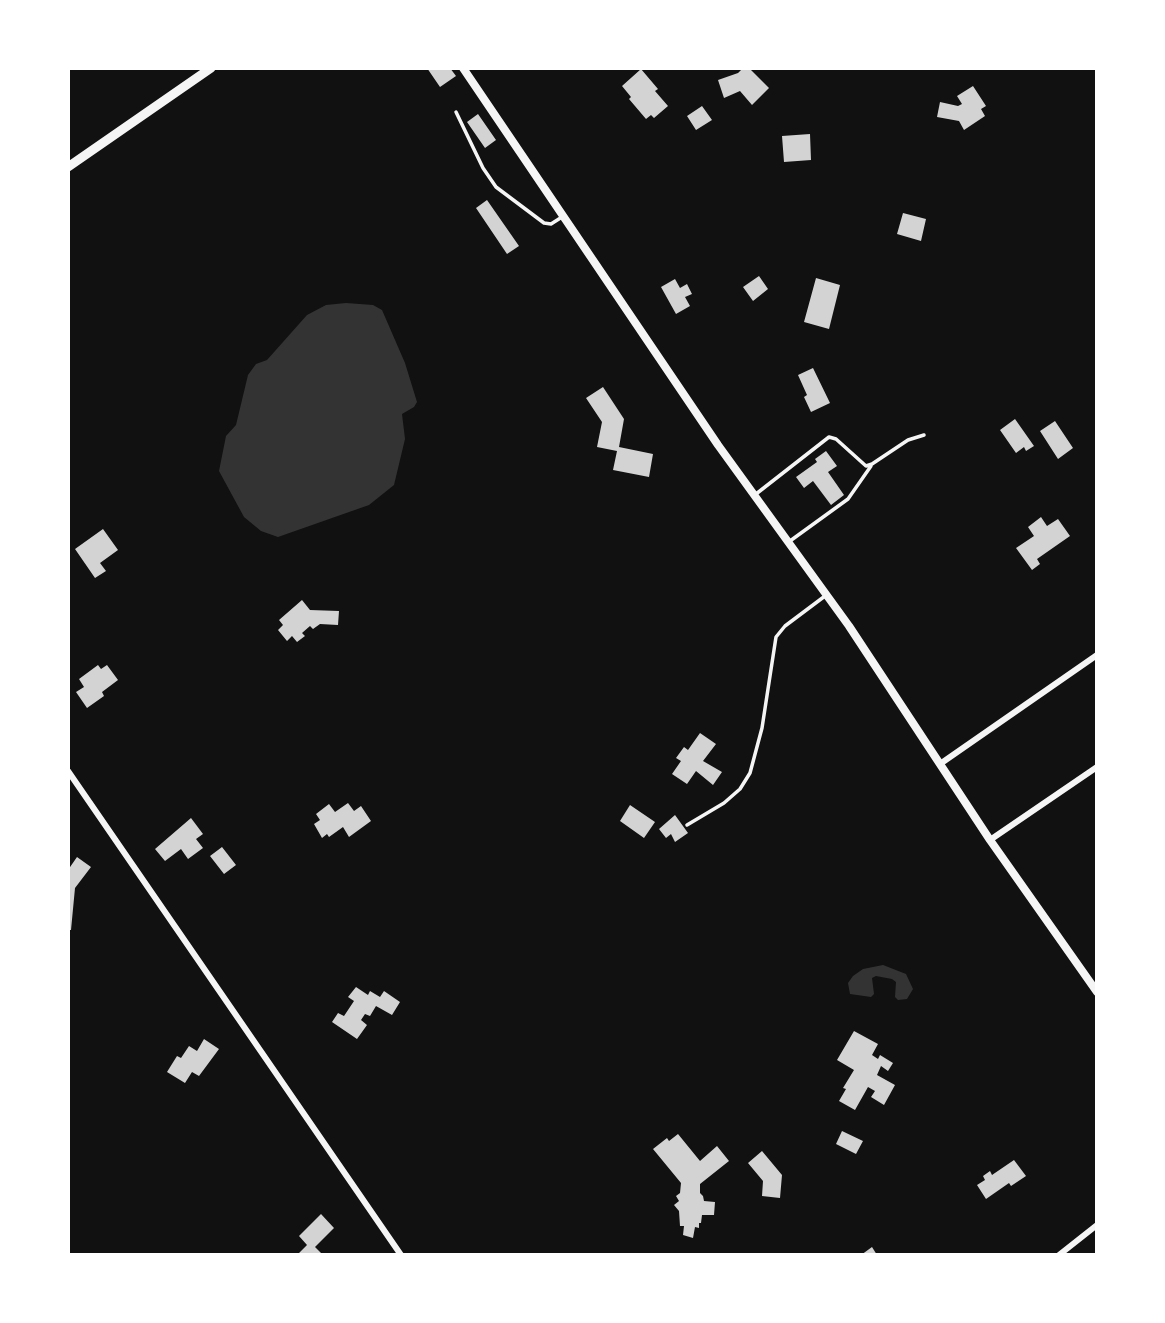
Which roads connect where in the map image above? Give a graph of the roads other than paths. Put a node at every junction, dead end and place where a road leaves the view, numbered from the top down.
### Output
1 (211, 68) edge
2 (463, 68) edge
3 (456, 111) dead end
4 (68, 167) edge
5 (563, 217) junction
6 (924, 435) dead end
7 (872, 464) junction
8 (754, 495) junction
9 (789, 542) junction
10 (826, 594) junction
11 (1097, 655) edge
12 (940, 764) junction
13 (1097, 767) edge
14 (68, 771) edge
15 (687, 825) dead end
16 (990, 840) junction
17 (1097, 992) edge
18 (1097, 1225) edge
19 (401, 1255) edge
20 (1059, 1255) edge

1 - 4 main road
2 - 5 street
3 - 5 lane
5 - 8 street
6 - 7 lane
7 - 8 lane
7 - 9 lane
8 - 9 street
9 - 10 street
10 - 12 street
10 - 15 lane
11 - 12 street
12 - 16 street
13 - 16 street
14 - 19 street
16 - 17 street
18 - 20 street

